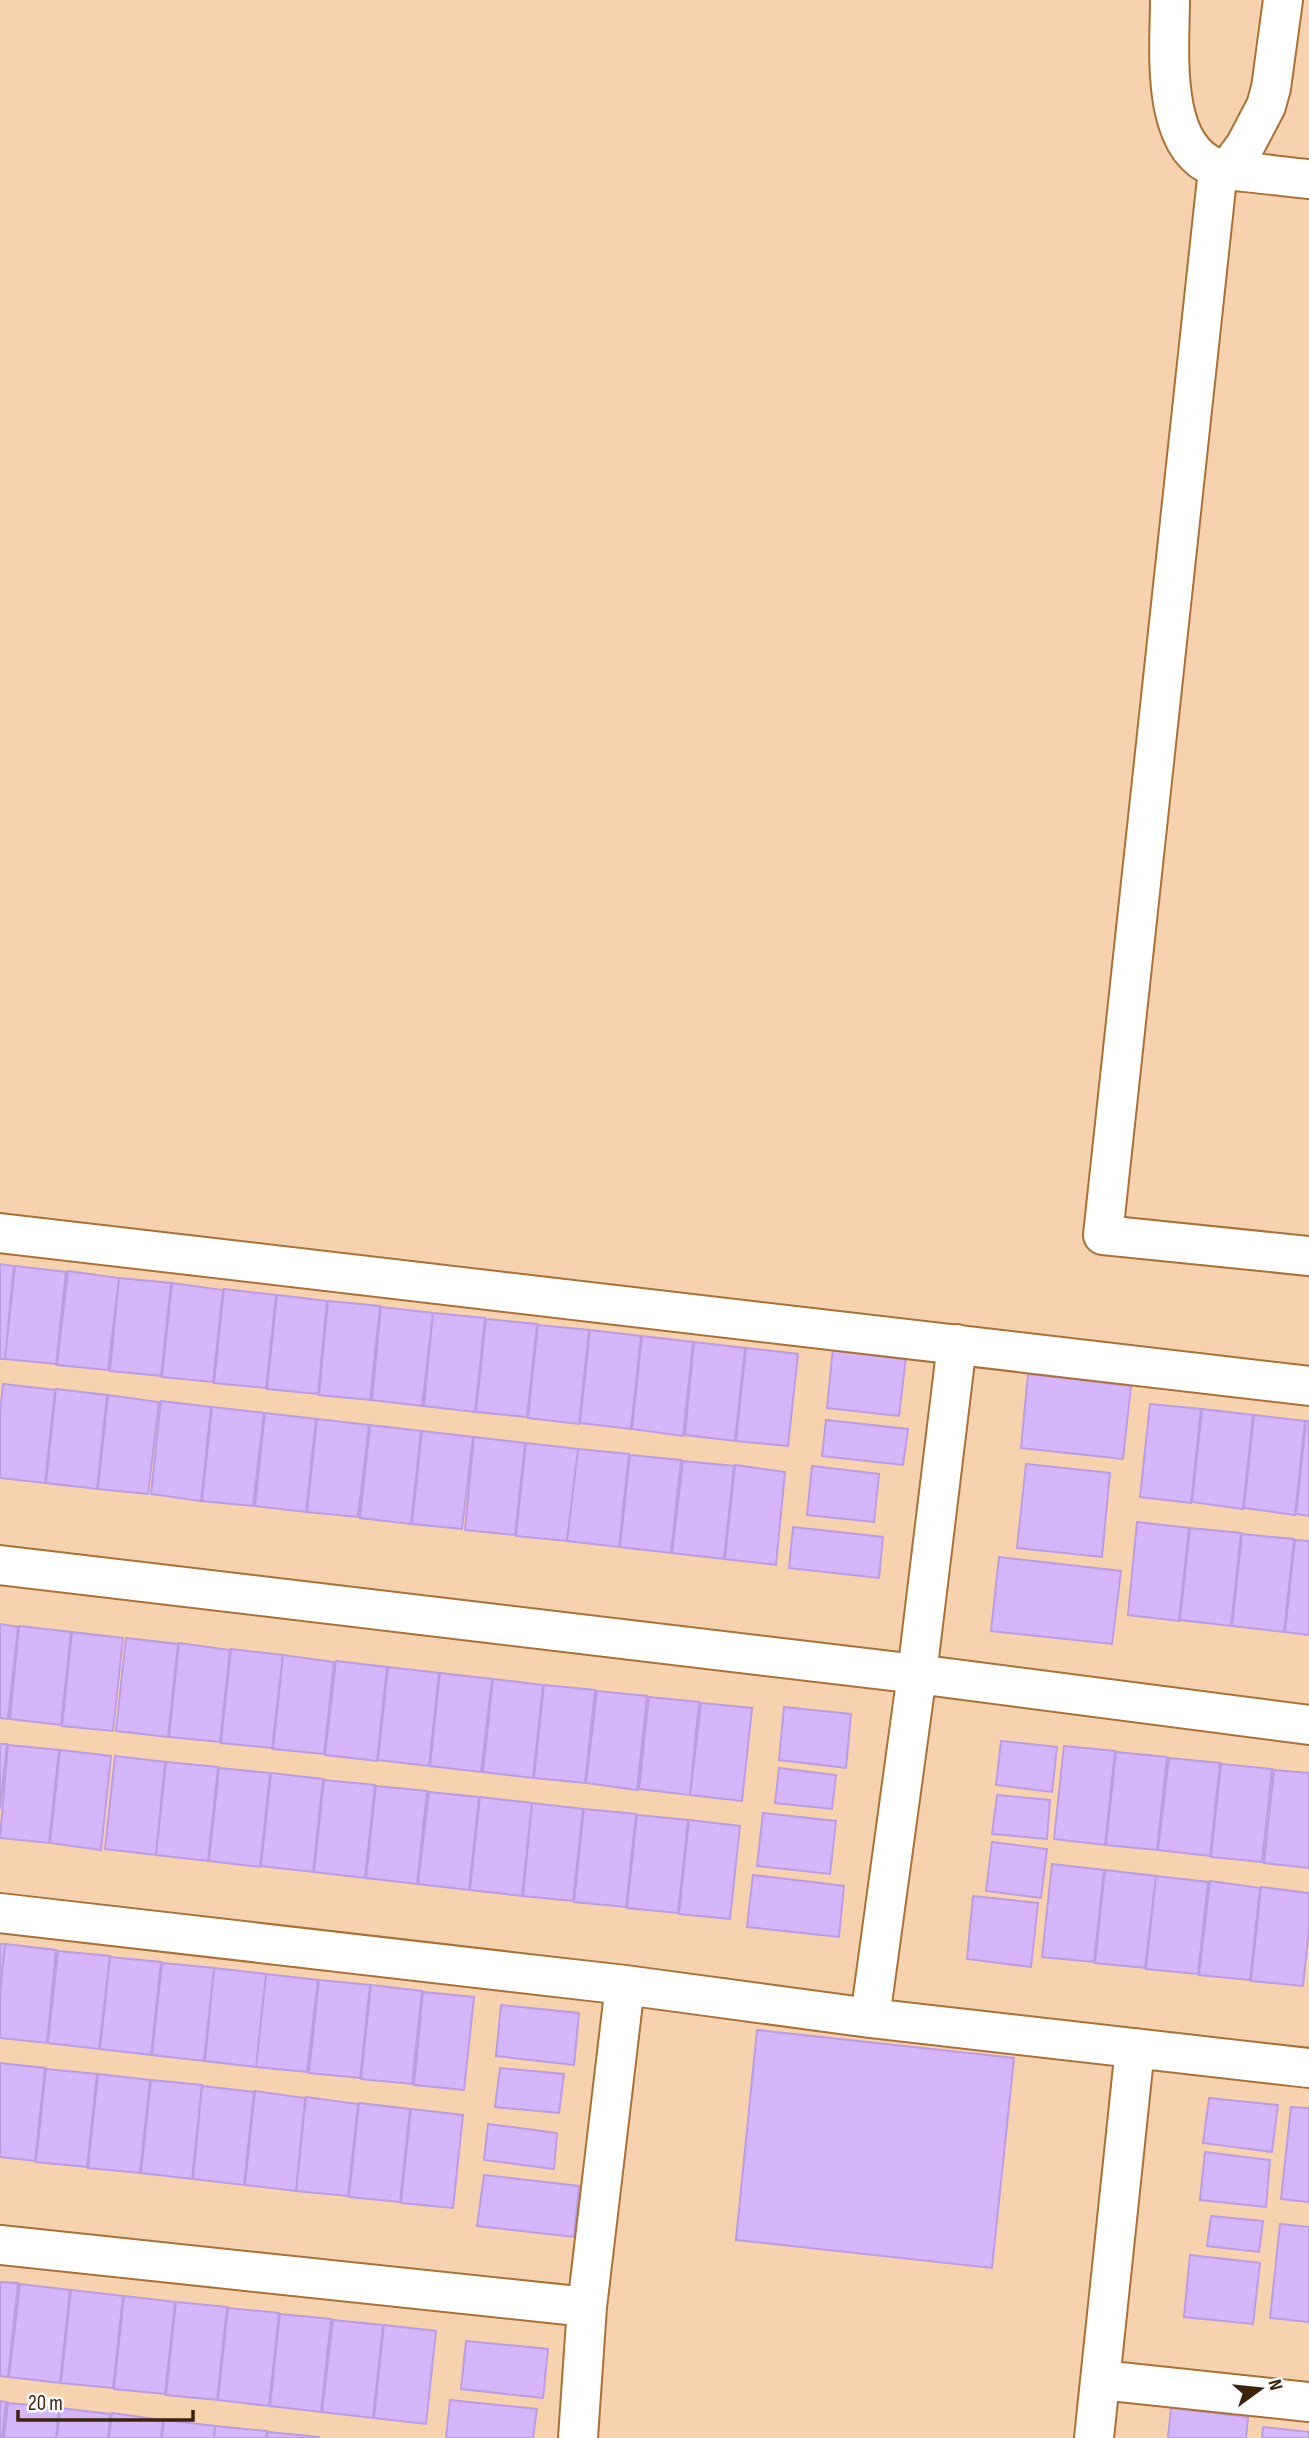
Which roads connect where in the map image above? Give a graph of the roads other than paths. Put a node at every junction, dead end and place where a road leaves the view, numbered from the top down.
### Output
1 (1170, 0) edge
2 (1283, 0) edge
3 (1218, 169) junction
4 (1309, 179) edge
5 (0, 1233) edge
6 (1309, 1256) edge
7 (957, 1344) junction
8 (1309, 1386) edge
9 (0, 1565) edge
10 (917, 1674) junction
11 (1309, 1725) edge
12 (0, 1913) edge
13 (625, 1985) junction
14 (870, 2018) junction
15 (1135, 2048) junction
16 (1309, 2068) edge
17 (0, 2245) edge
18 (587, 2307) junction
19 (1101, 2380) junction
20 (1309, 2402) edge
21 (578, 2438) edge
22 (1094, 2438) edge

1 - 3 street
2 - 3 street
3 - 4 street
3 - 6 street
5 - 7 street
7 - 8 street
7 - 10 street
9 - 10 street
10 - 11 street
10 - 14 street
12 - 13 street
13 - 14 street
13 - 18 street
14 - 15 street
15 - 16 street
15 - 19 street
17 - 18 street
18 - 21 street
19 - 20 street
19 - 22 street

